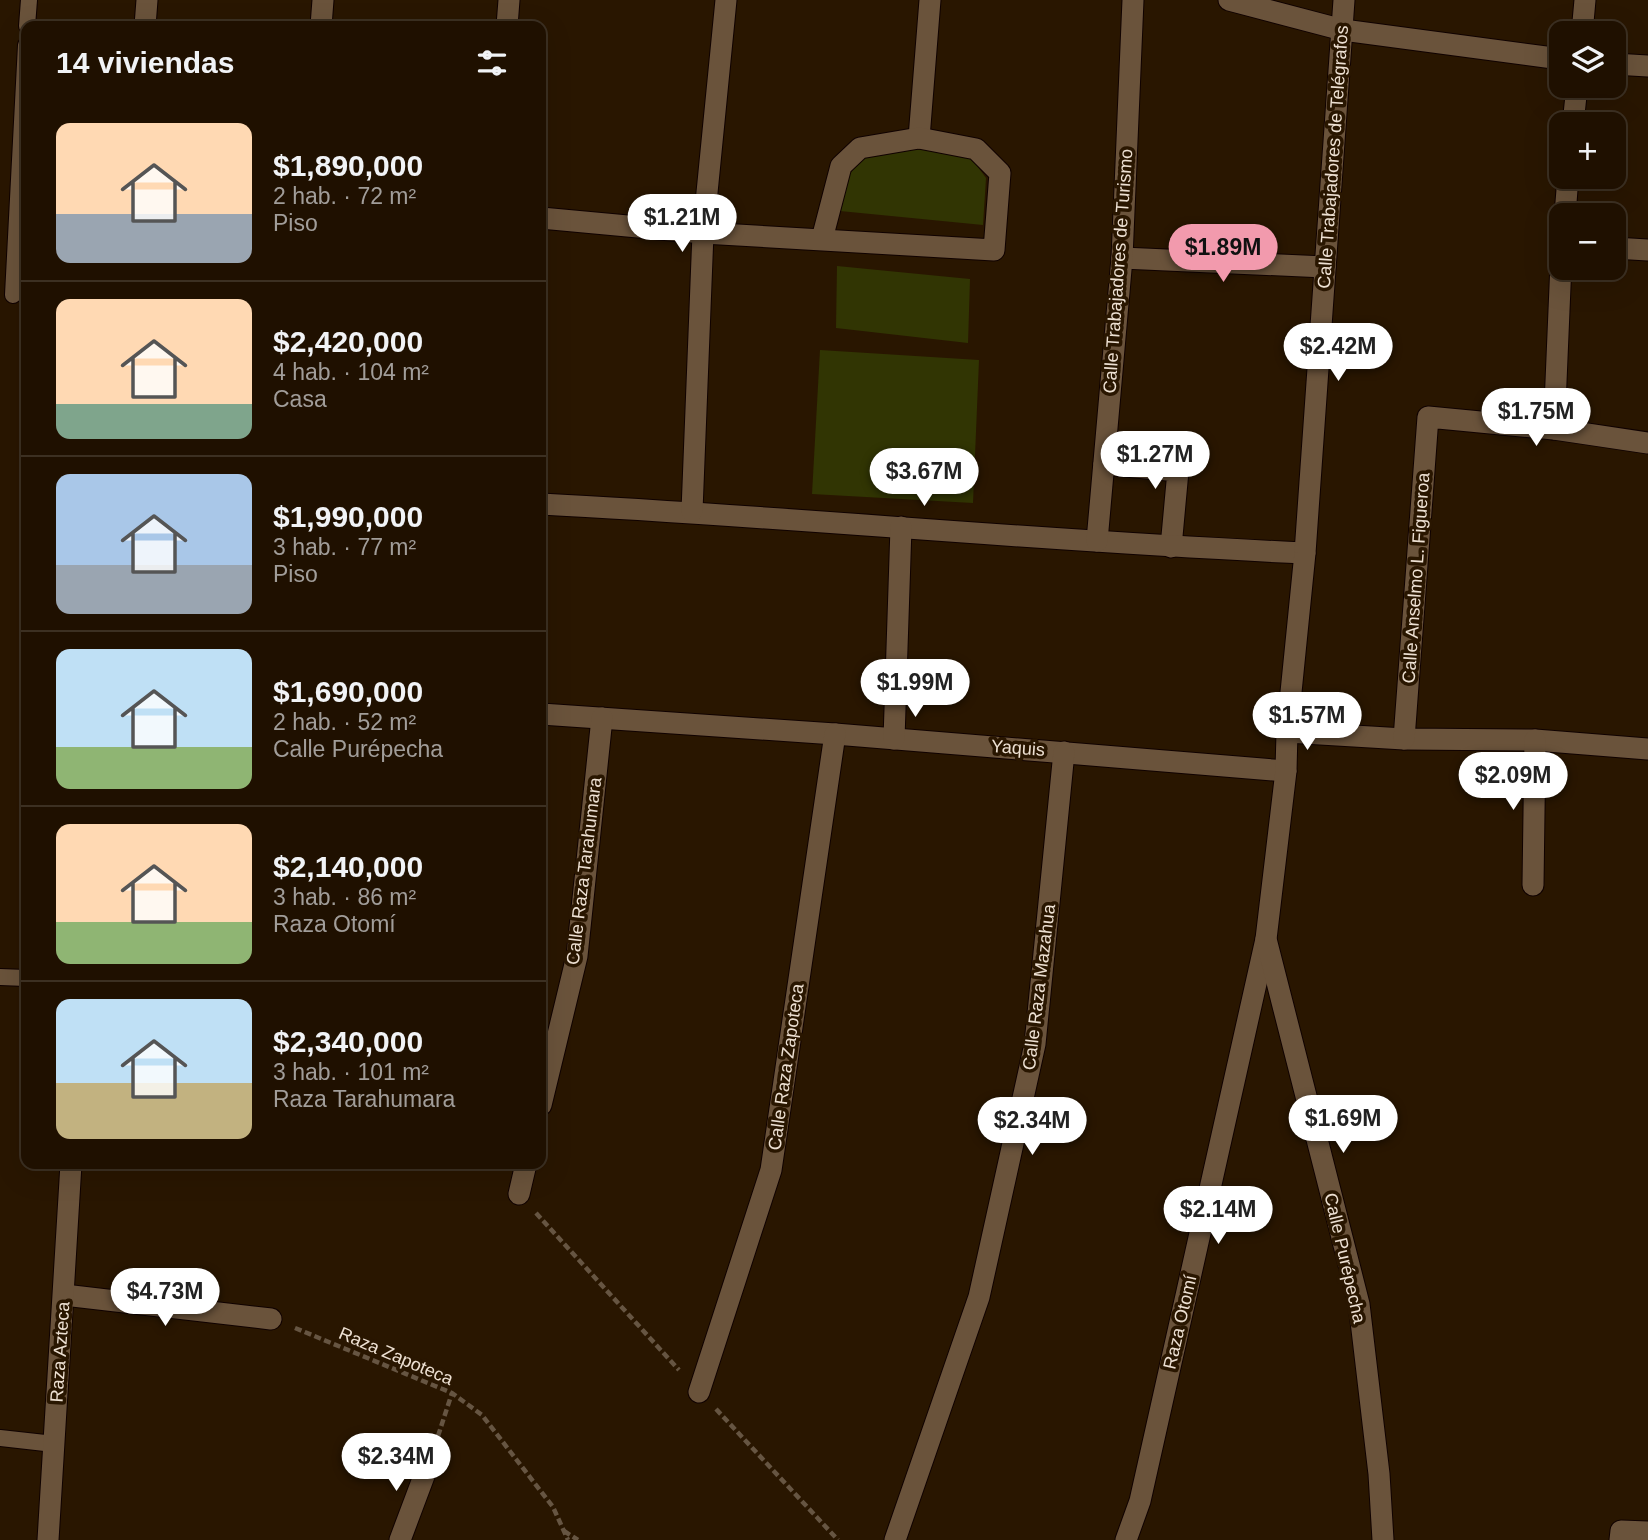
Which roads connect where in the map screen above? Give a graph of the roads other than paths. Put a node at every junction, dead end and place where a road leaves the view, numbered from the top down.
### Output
1 (29, 0) edge
2 (147, 0) edge
3 (323, 0) edge
4 (509, 0) edge
5 (726, 0) edge
6 (930, 0) edge
7 (1133, 0) edge
8 (1229, 0) edge
9 (1345, 0) edge
10 (1585, 0) edge
11 (27, 21) edge
12 (145, 21) edge
13 (321, 21) edge
14 (507, 21) edge
15 (1583, 21) edge
16 (1343, 30) junction
17 (1549, 57) edge
18 (1626, 65) edge
19 (1648, 66) edge
20 (919, 138) junction
21 (21, 141) edge
22 (546, 219) edge
23 (704, 233) junction
24 (822, 239) junction
25 (1626, 249) edge
26 (1648, 250) edge
27 (1122, 258) junction
28 (1325, 267) junction
29 (1560, 280) edge
30 (13, 295) dead end
31 (1554, 429) junction
32 (1648, 443) edge
33 (1104, 464) junction
34 (546, 504) edge
35 (692, 512) junction
36 (901, 527) junction
37 (1097, 541) junction
38 (1171, 547) junction
39 (1305, 553) junction
40 (546, 714) edge
41 (601, 718) junction
42 (1287, 732) junction
43 (835, 734) junction
44 (894, 739) junction
45 (1404, 739) junction
46 (1535, 740) junction
47 (1648, 749) edge
48 (1064, 752) junction
49 (1286, 771) junction
50 (1533, 885) dead end
51 (1266, 939) junction
52 (0, 977) edge
53 (21, 978) edge
54 (546, 1084) edge
55 (71, 1169) edge
56 (525, 1169) edge
57 (519, 1194) road end
58 (64, 1295) junction
59 (271, 1319) road end
60 (699, 1392) road end
61 (0, 1438) edge
62 (54, 1444) junction
63 (430, 1460) road end
64 (1648, 1532) edge
65 (1621, 1536) edge
66 (48, 1540) edge
67 (400, 1540) edge
68 (895, 1540) edge
69 (1126, 1540) edge
70 (1383, 1540) edge

1 - 11 lane
2 - 12 street
3 - 13 street
4 - 14 street
5 - 23 street
6 - 20 street
7 - 27 street, Calle Trabajadores de Turismo
8 - 16 street
9 - 16 street, Calle Trabajadores de Telégrafos
10 - 15 street
16 - 17 street
16 - 28 street, Calle Trabajadores de Telégrafos
18 - 19 street
20 - 24 street
20 - 24 street
21 - 30 lane
22 - 23 street
23 - 24 street
23 - 35 street
25 - 26 street
27 - 28 street
27 - 33 street, Calle Trabajadores de Turismo
28 - 39 street, Calle Trabajadores de Telégrafos
29 - 31 street
31 - 32 street
31 - 45 street, Calle Anselmo L. Figueroa
33 - 37 street, Calle Trabajadores de Turismo
33 - 38 street
34 - 35 street
35 - 36 street
36 - 37 street
36 - 44 street
37 - 38 street
38 - 39 street
39 - 42 street, Calle Trabajadores de Telégrafos
40 - 41 street, Yaquis
41 - 43 street, Yaquis
41 - 54 street, Calle Raza Tarahumara
42 - 45 street
42 - 49 street, Calle Purépecha
43 - 44 street, Yaquis
43 - 60 street, Calle Raza Zapoteca
44 - 48 street, Yaquis
45 - 46 street
46 - 47 street
46 - 50 street
48 - 49 street, Yaquis
48 - 68 street, Calle Raza Mazahua
49 - 51 street, Calle Purépecha
51 - 69 street, Raza Otomí
51 - 70 street, Calle Purépecha
52 - 53 lane
55 - 58 street, Raza Azteca
56 - 57 street
58 - 59 street
58 - 62 street, Raza Azteca
61 - 62 lane
62 - 66 street, Raza Azteca
63 - 67 street
64 - 65 street

